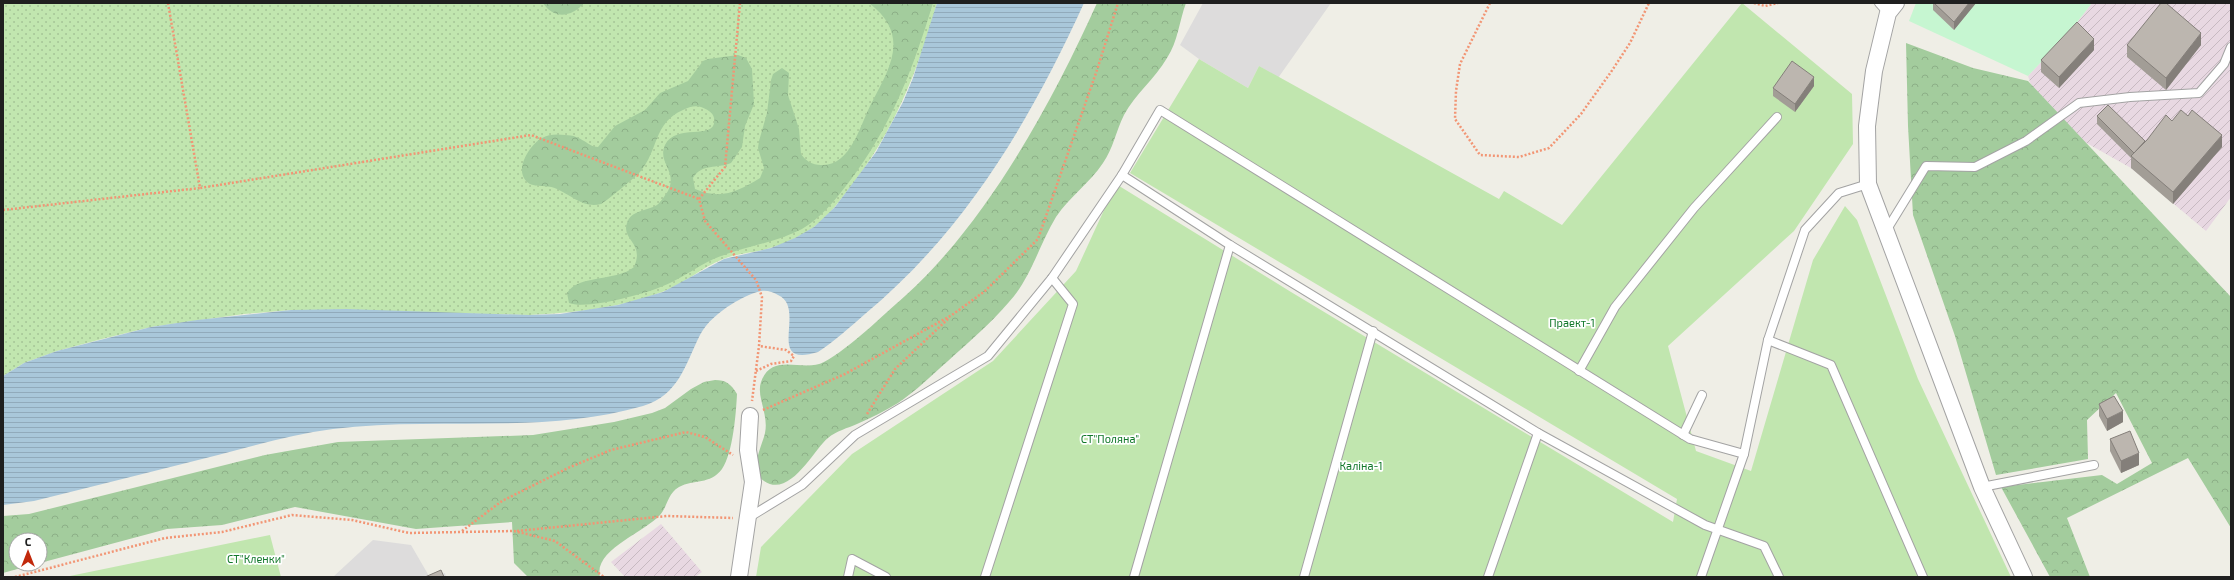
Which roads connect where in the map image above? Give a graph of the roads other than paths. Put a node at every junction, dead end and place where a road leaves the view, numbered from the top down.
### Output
1 (1888, 6) edge
2 (2231, 47) edge
3 (1777, 116) dead end
4 (1122, 175) junction
5 (1868, 184) junction
6 (1886, 231) junction
7 (1230, 245) junction
8 (1052, 278) junction
9 (1373, 331) junction
10 (1768, 340) junction
11 (1579, 371) junction
12 (1702, 395) dead end
13 (750, 416) road end
14 (1538, 433) junction
15 (1683, 435) junction
16 (1744, 454) junction
17 (2094, 465) dead end
18 (1982, 487) junction
19 (747, 519) junction
20 (1717, 528) junction
21 (739, 577) edge
22 (848, 577) edge
23 (886, 577) edge
24 (985, 577) edge
25 (1134, 577) edge
26 (1304, 577) edge
27 (1488, 577) edge
28 (1701, 577) edge
29 (1779, 577) edge
30 (1923, 577) edge
31 (2024, 577) edge

1 - 5 street
2 - 6 lane
3 - 11 lane
4 - 7 lane
4 - 8 lane
4 - 11 lane
5 - 6 street
5 - 10 lane
6 - 18 street
7 - 9 lane
7 - 25 lane
8 - 19 lane
8 - 24 lane
9 - 14 lane
9 - 26 lane
10 - 16 lane
10 - 30 lane
11 - 15 lane
12 - 15 lane
13 - 19 street
14 - 20 lane
14 - 27 lane
15 - 16 lane
16 - 20 lane
17 - 18 lane
18 - 31 street
19 - 21 street
20 - 28 lane
20 - 29 lane
22 - 23 lane

